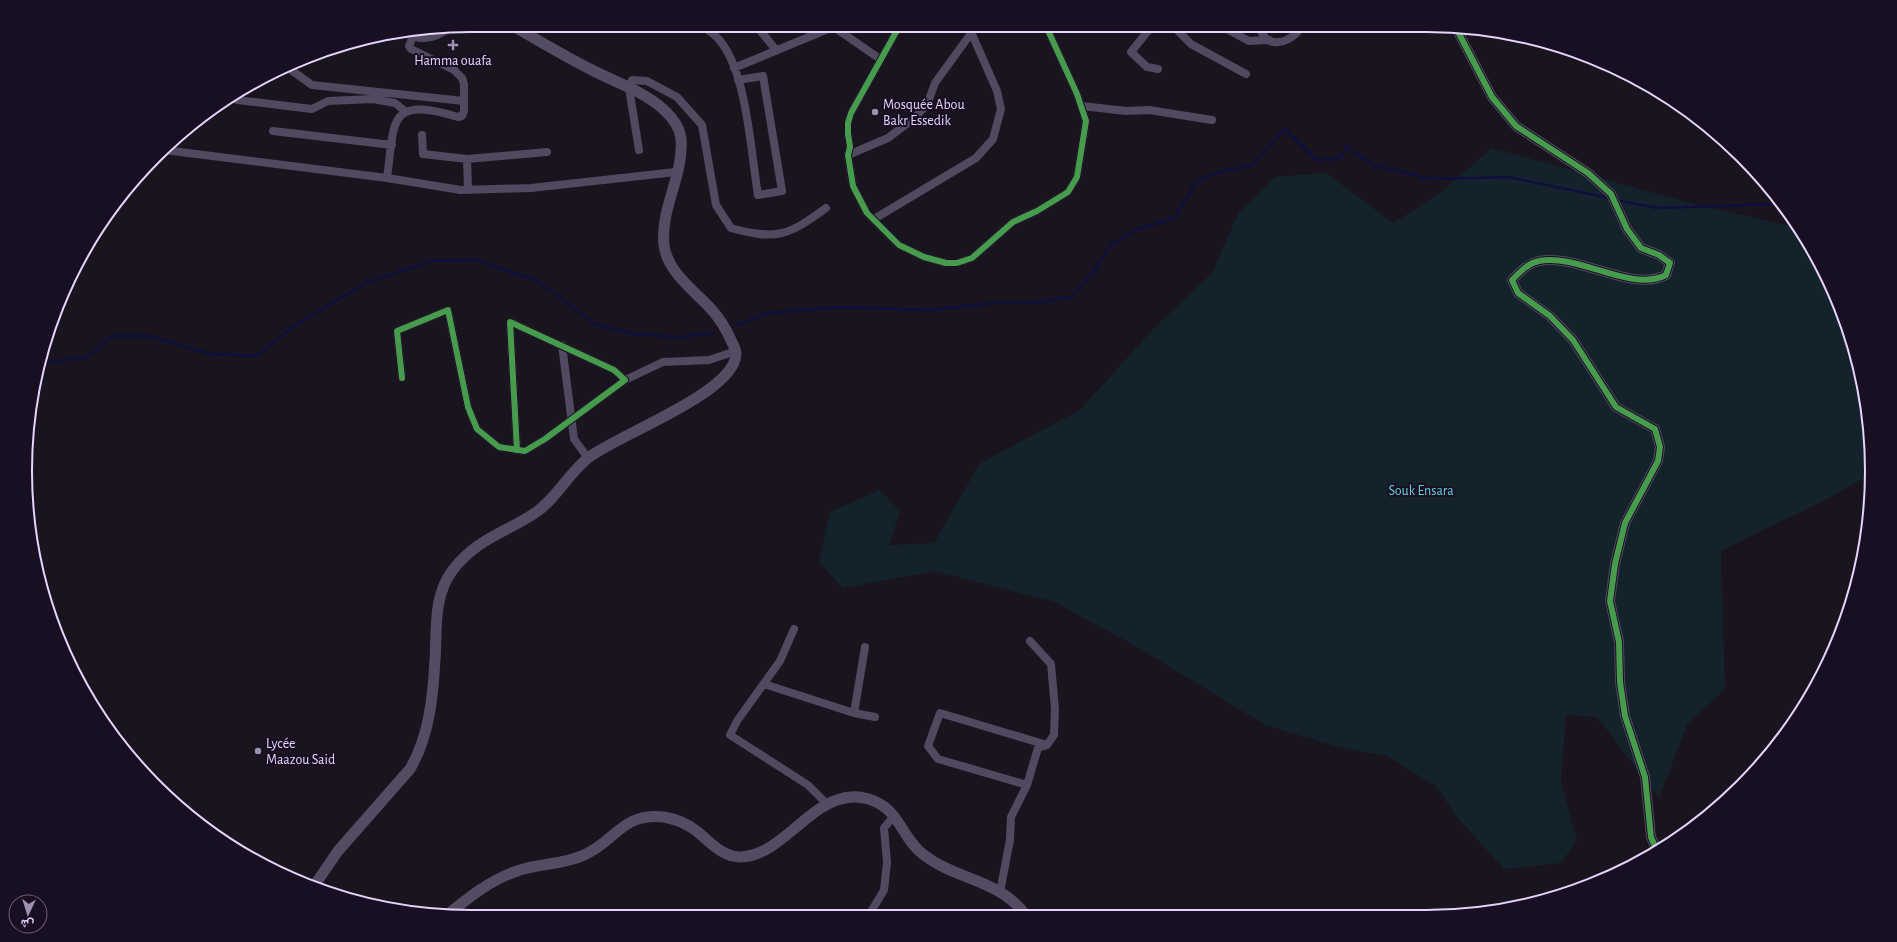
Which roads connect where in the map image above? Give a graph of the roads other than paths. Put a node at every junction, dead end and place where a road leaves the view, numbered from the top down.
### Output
1 (523, 32) edge
2 (711, 32) edge
3 (761, 32) edge
4 (818, 32) edge
5 (841, 32) edge
6 (896, 32) edge
7 (969, 32) edge
8 (974, 32) edge
9 (1049, 32) edge
10 (1147, 32) edge
11 (1179, 32) edge
12 (1233, 32) edge
13 (1262, 32) edge
14 (1298, 32) edge
15 (439, 33) edge
16 (1459, 33) edge
17 (413, 36) joint
18 (1269, 40) junction
19 (776, 50) junction
20 (880, 59) junction
21 (734, 68) junction
22 (1158, 69) dead end
23 (292, 70) edge
24 (1246, 74) dead end
25 (738, 80) junction
26 (629, 88) junction
27 (237, 100) dead end
28 (464, 101) junction
29 (1082, 106) junction
30 (405, 111) junction
31 (1212, 120) dead end
32 (273, 131) dead end
33 (422, 135) dead end
34 (392, 145) junction
35 (639, 150) dead end
36 (172, 151) edge
37 (546, 152) dead end
38 (848, 156) junction
39 (467, 159) junction
40 (676, 172) junction
41 (387, 178) junction
42 (468, 190) junction
43 (826, 208) dead end
44 (874, 219) junction
45 (562, 345) junction
46 (736, 351) junction
47 (402, 378) dead end
48 (626, 380) junction
49 (571, 419) junction
50 (517, 450) junction
51 (588, 458) junction
52 (794, 629) dead end
53 (1030, 641) dead end
54 (865, 647) dead end
55 (764, 684) junction
56 (854, 713) junction
57 (875, 717) dead end
58 (1047, 745) junction
59 (1027, 786) junction
60 (827, 804) junction
61 (894, 816) junction
62 (1655, 846) edge
63 (317, 882) edge
64 (1000, 892) junction
65 (454, 909) edge
66 (874, 910) edge
67 (1022, 910) edge

1 - 26 main road
2 - 21 street
3 - 19 street
4 - 19 street
5 - 20 street
6 - 20 street
7 - 38 street
8 - 44 street
9 - 29 street
10 - 22 street
11 - 24 street
12 - 18 street
13 - 18 street
14 - 18 street
15 - 17 street
16 - 62 street
17 - 28 street
19 - 21 street
20 - 38 street
21 - 25 street
23 - 28 street
25 - 25 street
26 - 35 street
26 - 40 main road
26 - 43 street
27 - 30 street
28 - 30 street
29 - 31 street
29 - 44 street
30 - 34 street
32 - 34 street
33 - 39 street
34 - 41 street
36 - 41 street
37 - 39 street
38 - 44 street
39 - 42 street
40 - 42 street
40 - 46 main road
41 - 42 street
45 - 48 street
45 - 49 street
45 - 50 street
46 - 48 street
46 - 51 main road
47 - 50 street
48 - 49 street
49 - 50 street
49 - 51 street
51 - 63 main road
52 - 55 street
53 - 58 street
54 - 56 street
55 - 56 street
55 - 60 street
56 - 57 street
58 - 59 street
58 - 59 street
59 - 64 street
60 - 61 main road
60 - 65 main road
61 - 64 main road
61 - 66 street
64 - 67 main road

